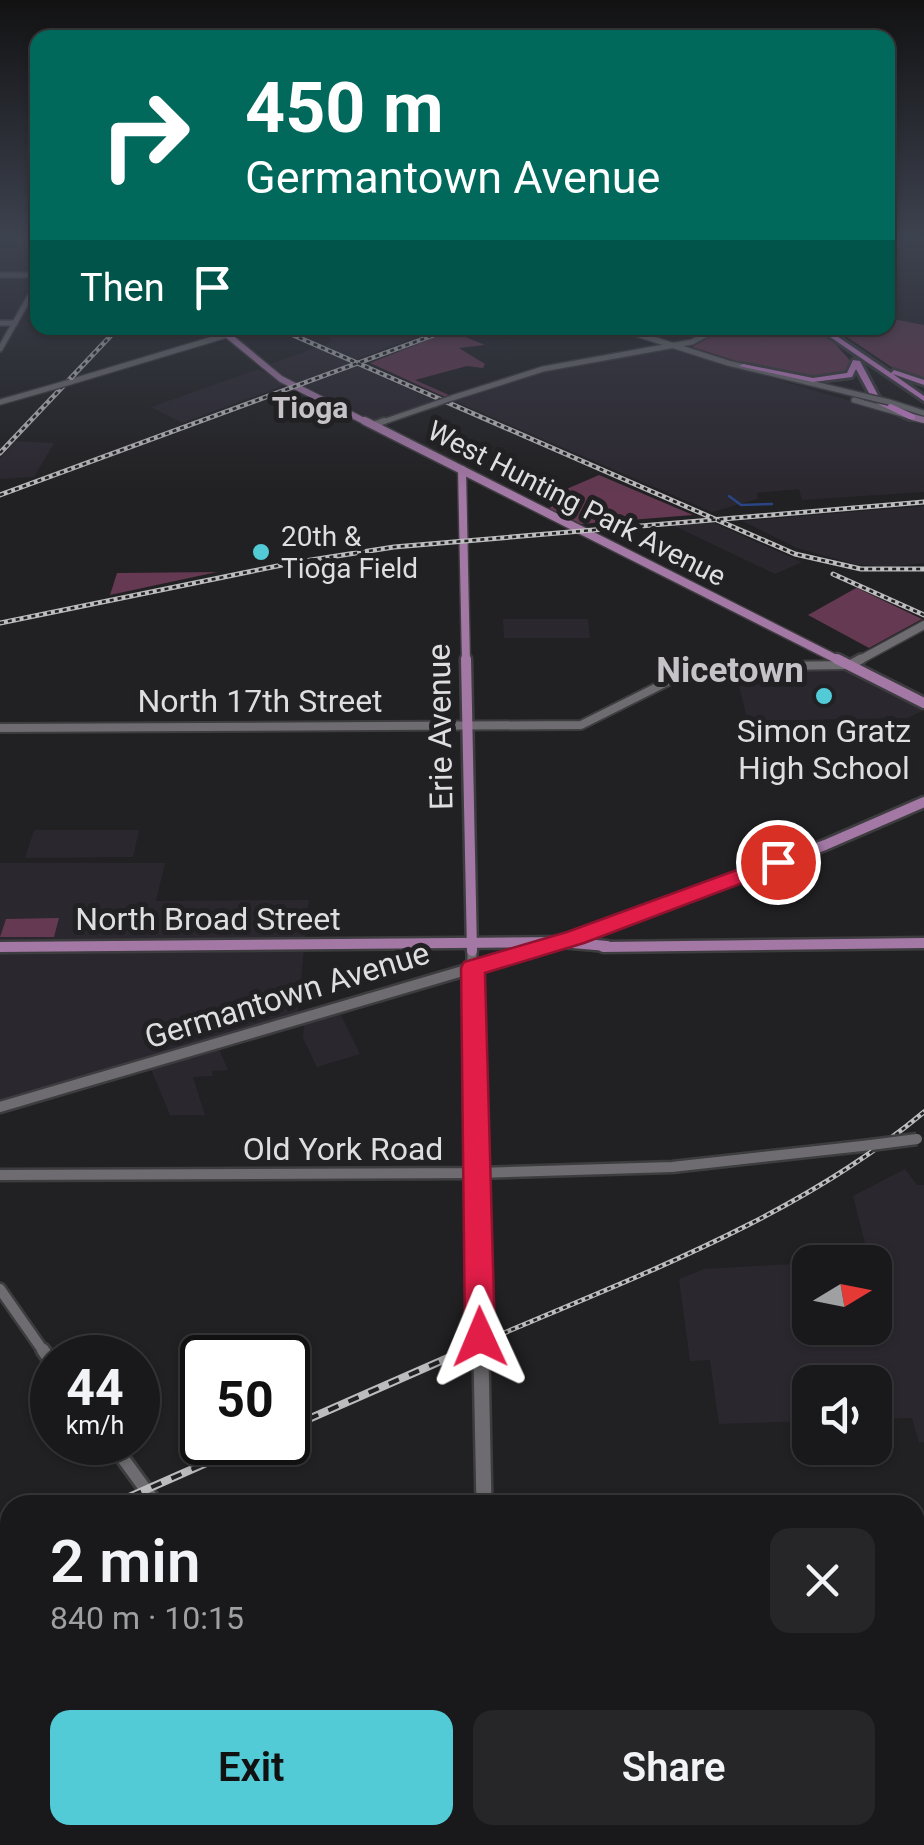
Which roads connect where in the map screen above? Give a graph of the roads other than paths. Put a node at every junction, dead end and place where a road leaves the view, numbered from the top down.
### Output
1 (0, 323) edge
2 (14, 323) joint
3 (228, 335) joint
4 (639, 335) edge
5 (706, 335) edge
6 (832, 335) edge
7 (835, 335) edge
8 (835, 338) junction
9 (695, 341) junction
10 (671, 346) junction
11 (0, 349) edge
12 (695, 353) junction
13 (728, 363) junction
14 (856, 363) junction
15 (880, 364) junction
16 (743, 366) junction
17 (924, 383) edge
18 (924, 397) edge
19 (0, 402) edge
20 (435, 404) joint
21 (912, 417) junction
22 (924, 417) edge
23 (374, 425) junction
24 (462, 470) junction
25 (477, 478) junction
26 (464, 484) junction
27 (924, 625) edge
28 (850, 665) junction
29 (696, 667) joint
30 (924, 702) edge
31 (468, 726) junction
32 (0, 728) edge
33 (924, 802) edge
34 (561, 942) junction
35 (924, 943) edge
36 (607, 946) junction
37 (472, 947) junction
38 (0, 948) edge
39 (538, 949) junction
40 (473, 968) junction
41 (0, 1107) edge
42 (920, 1138) edge
43 (477, 1173) junction
44 (0, 1175) edge
45 (0, 1289) edge
46 (32, 1335) edge
47 (128, 1465) edge
48 (150, 1495) edge
49 (484, 1495) edge

1 - 2 street
2 - 11 main road
3 - 19 street, bridge
3 - 23 main road, West Hunting Park Avenue
4 - 10 main road
5 - 9 street
6 - 8 highway
7 - 15 highway
8 - 14 highway
8 - 18 highway
9 - 10 street
9 - 12 street
10 - 12 main road
10 - 20 street, bridge
12 - 13 main road
13 - 16 main road
13 - 21 main road
14 - 16 highway
14 - 21 highway
15 - 17 highway
15 - 18 highway
16 - 22 main road, bridge
20 - 23 street
21 - 22 main road
23 - 24 main road, West Hunting Park Avenue
24 - 25 main road, West Hunting Park Avenue
24 - 26 main road, Erie Avenue
25 - 26 main road
25 - 28 main road, West Hunting Park Avenue
26 - 31 main road, Erie Avenue
27 - 28 main road
28 - 29 street
28 - 30 main road, West Hunting Park Avenue
29 - 31 street, North 17th Street
31 - 32 street, North 17th Street
31 - 37 main road, Erie Avenue
33 - 34 main road, Germantown Avenue
34 - 36 main road, North Broad Street
34 - 37 main road, North Broad Street
34 - 39 main road, Germantown Avenue
35 - 36 main road, North Broad Street
36 - 39 main road, North Broad Street
37 - 38 main road, North Broad Street
37 - 39 main road, North Broad Street
37 - 40 main road, Erie Avenue
39 - 40 main road, Germantown Avenue
40 - 41 street, Germantown Avenue
40 - 43 main road, Erie Avenue
42 - 43 street, Old York Road, bridge
43 - 44 street, Old York Road
43 - 49 main road, Erie Avenue, bridge
45 - 46 street
47 - 48 street

